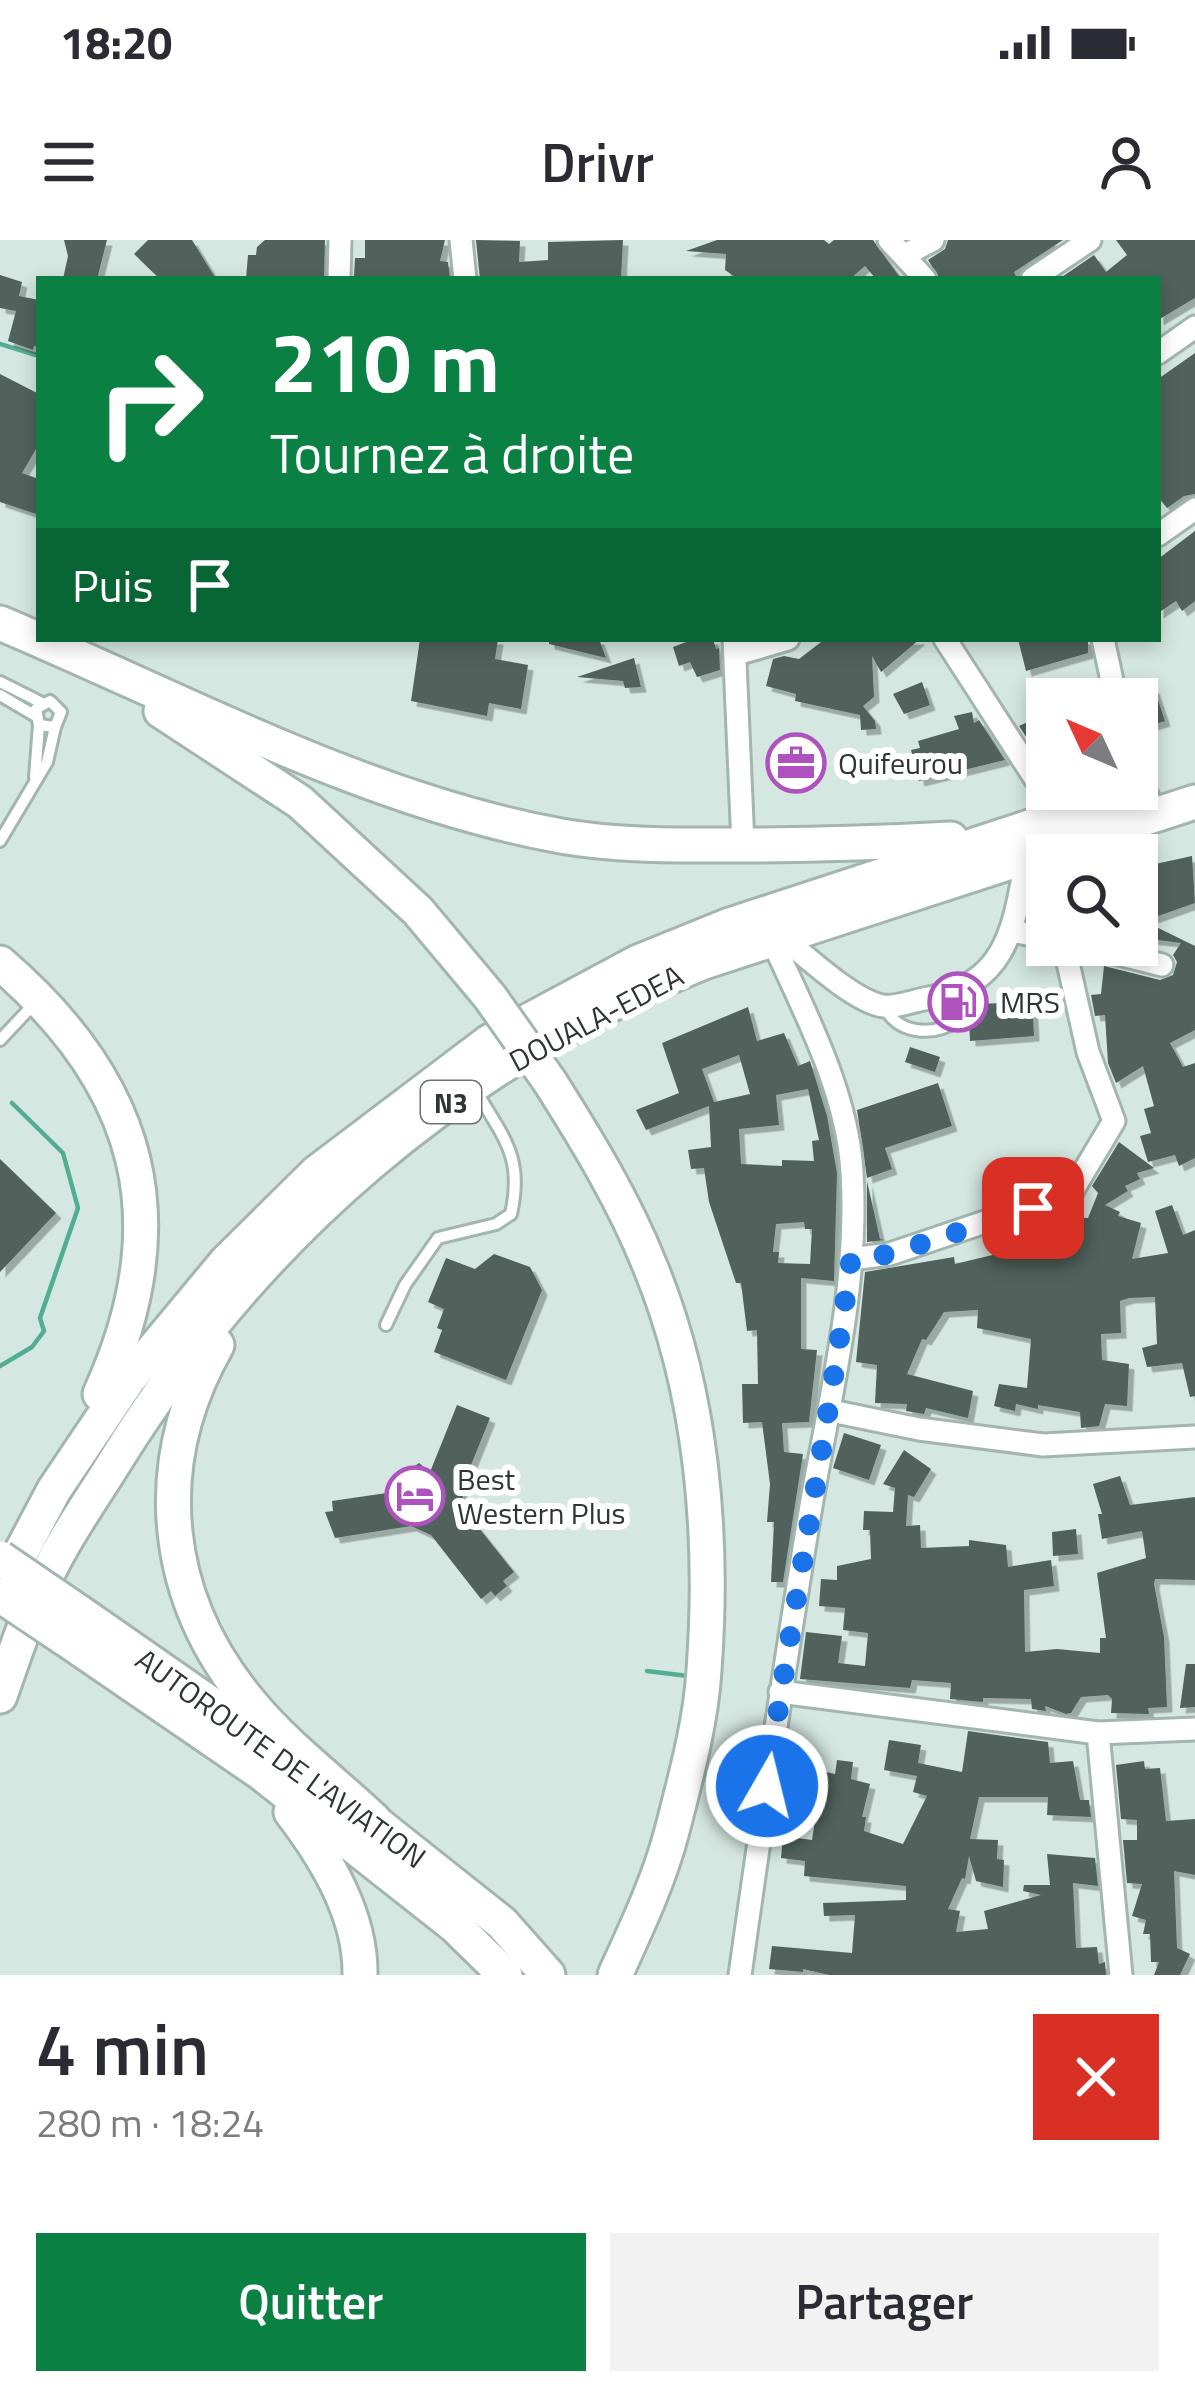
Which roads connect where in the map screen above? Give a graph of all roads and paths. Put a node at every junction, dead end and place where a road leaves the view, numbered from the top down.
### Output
1 (340, 240) edge
2 (460, 240) edge
3 (933, 240) edge
4 (1090, 240) edge
5 (910, 265) edge
6 (339, 276) edge
7 (465, 276) edge
8 (1036, 276) edge
9 (1195, 328) edge
10 (1161, 351) edge
11 (1195, 509) edge
12 (1161, 534) edge
13 (0, 623) edge
14 (36, 638) edge
15 (45, 642) edge
16 (768, 642) edge
17 (947, 642) edge
18 (1104, 642) edge
19 (52, 645) junction
20 (735, 647) edge
21 (1111, 678) edge
22 (0, 682) edge
23 (0, 695) edge
24 (42, 703) junction
25 (37, 720) junction
26 (55, 727) junction
27 (35, 777) junction
28 (1191, 786) edge
29 (1158, 791) edge
30 (1083, 810) edge
31 (1060, 817) junction
32 (1079, 834) edge
33 (995, 837) junction
34 (0, 841) edge
35 (743, 845) junction
36 (1026, 856) edge
37 (1026, 861) edge
38 (1012, 931) junction
39 (1026, 934) edge
40 (777, 939) junction
41 (0, 963) edge
42 (1158, 964) edge
43 (1162, 965) dead end
44 (1069, 966) edge
45 (969, 984) junction
46 (40, 998) junction
47 (884, 1006) junction
48 (0, 1040) edge
49 (468, 1089) junction
50 (851, 1259) junction
51 (386, 1325) dead end
52 (831, 1412) junction
53 (1195, 1437) edge
54 (54, 1490) junction
55 (0, 1558) edge
56 (0, 1594) edge
57 (71, 1625) junction
58 (780, 1692) junction
59 (0, 1696) edge
60 (1195, 1730) edge
61 (1098, 1733) junction
62 (260, 1773) junction
63 (374, 1820) junction
64 (360, 1975) edge
65 (505, 1975) edge
66 (548, 1975) edge
67 (615, 1975) edge
68 (740, 1975) edge
69 (1121, 1975) edge

1 - 6 street
2 - 7 street
3 - 5 street
4 - 8 street
9 - 10 street
11 - 12 street
13 - 14 highway
15 - 19 highway
16 - 20 street
17 - 31 street
18 - 21 street
19 - 35 highway
19 - 67 highway, bridge
20 - 35 street
22 - 24 lane
23 - 25 lane
24 - 25 lane
24 - 26 lane
25 - 26 lane
25 - 27 lane
26 - 27 lane
27 - 34 lane
28 - 29 highway, DOUALA-EDEA / N3
28 - 32 highway, DOUALA-EDEA / N3
30 - 31 highway, DOUALA-EDEA / N3
31 - 33 highway, DOUALA-EDEA / N3
33 - 35 highway
33 - 54 highway, DOUALA-EDEA / N3
36 - 40 highway, DOUALA-EDEA / N3
37 - 38 street
38 - 39 street
38 - 45 street
40 - 47 street
40 - 49 highway, DOUALA-EDEA / N3
40 - 50 street
41 - 46 highway
42 - 43 street
44 - 50 street
45 - 47 street
45 - 47 lane
46 - 48 lane
46 - 54 highway
49 - 51 lane
49 - 59 highway, DOUALA-EDEA / N3
49 - 63 highway
50 - 52 street
52 - 53 street
52 - 58 street
54 - 56 highway, DOUALA-EDEA / N3
55 - 57 highway, AUTOROUTE DE L'AVIATION, bridge
56 - 57 highway, AUTOROUTE DE L'AVIATION, bridge
57 - 62 highway, AUTOROUTE DE L'AVIATION
57 - 63 highway, AUTOROUTE DE L'AVIATION
58 - 61 street
58 - 68 street
60 - 61 street
61 - 69 street
62 - 64 highway
62 - 65 highway, AUTOROUTE DE L'AVIATION
63 - 66 highway, AUTOROUTE DE L'AVIATION

